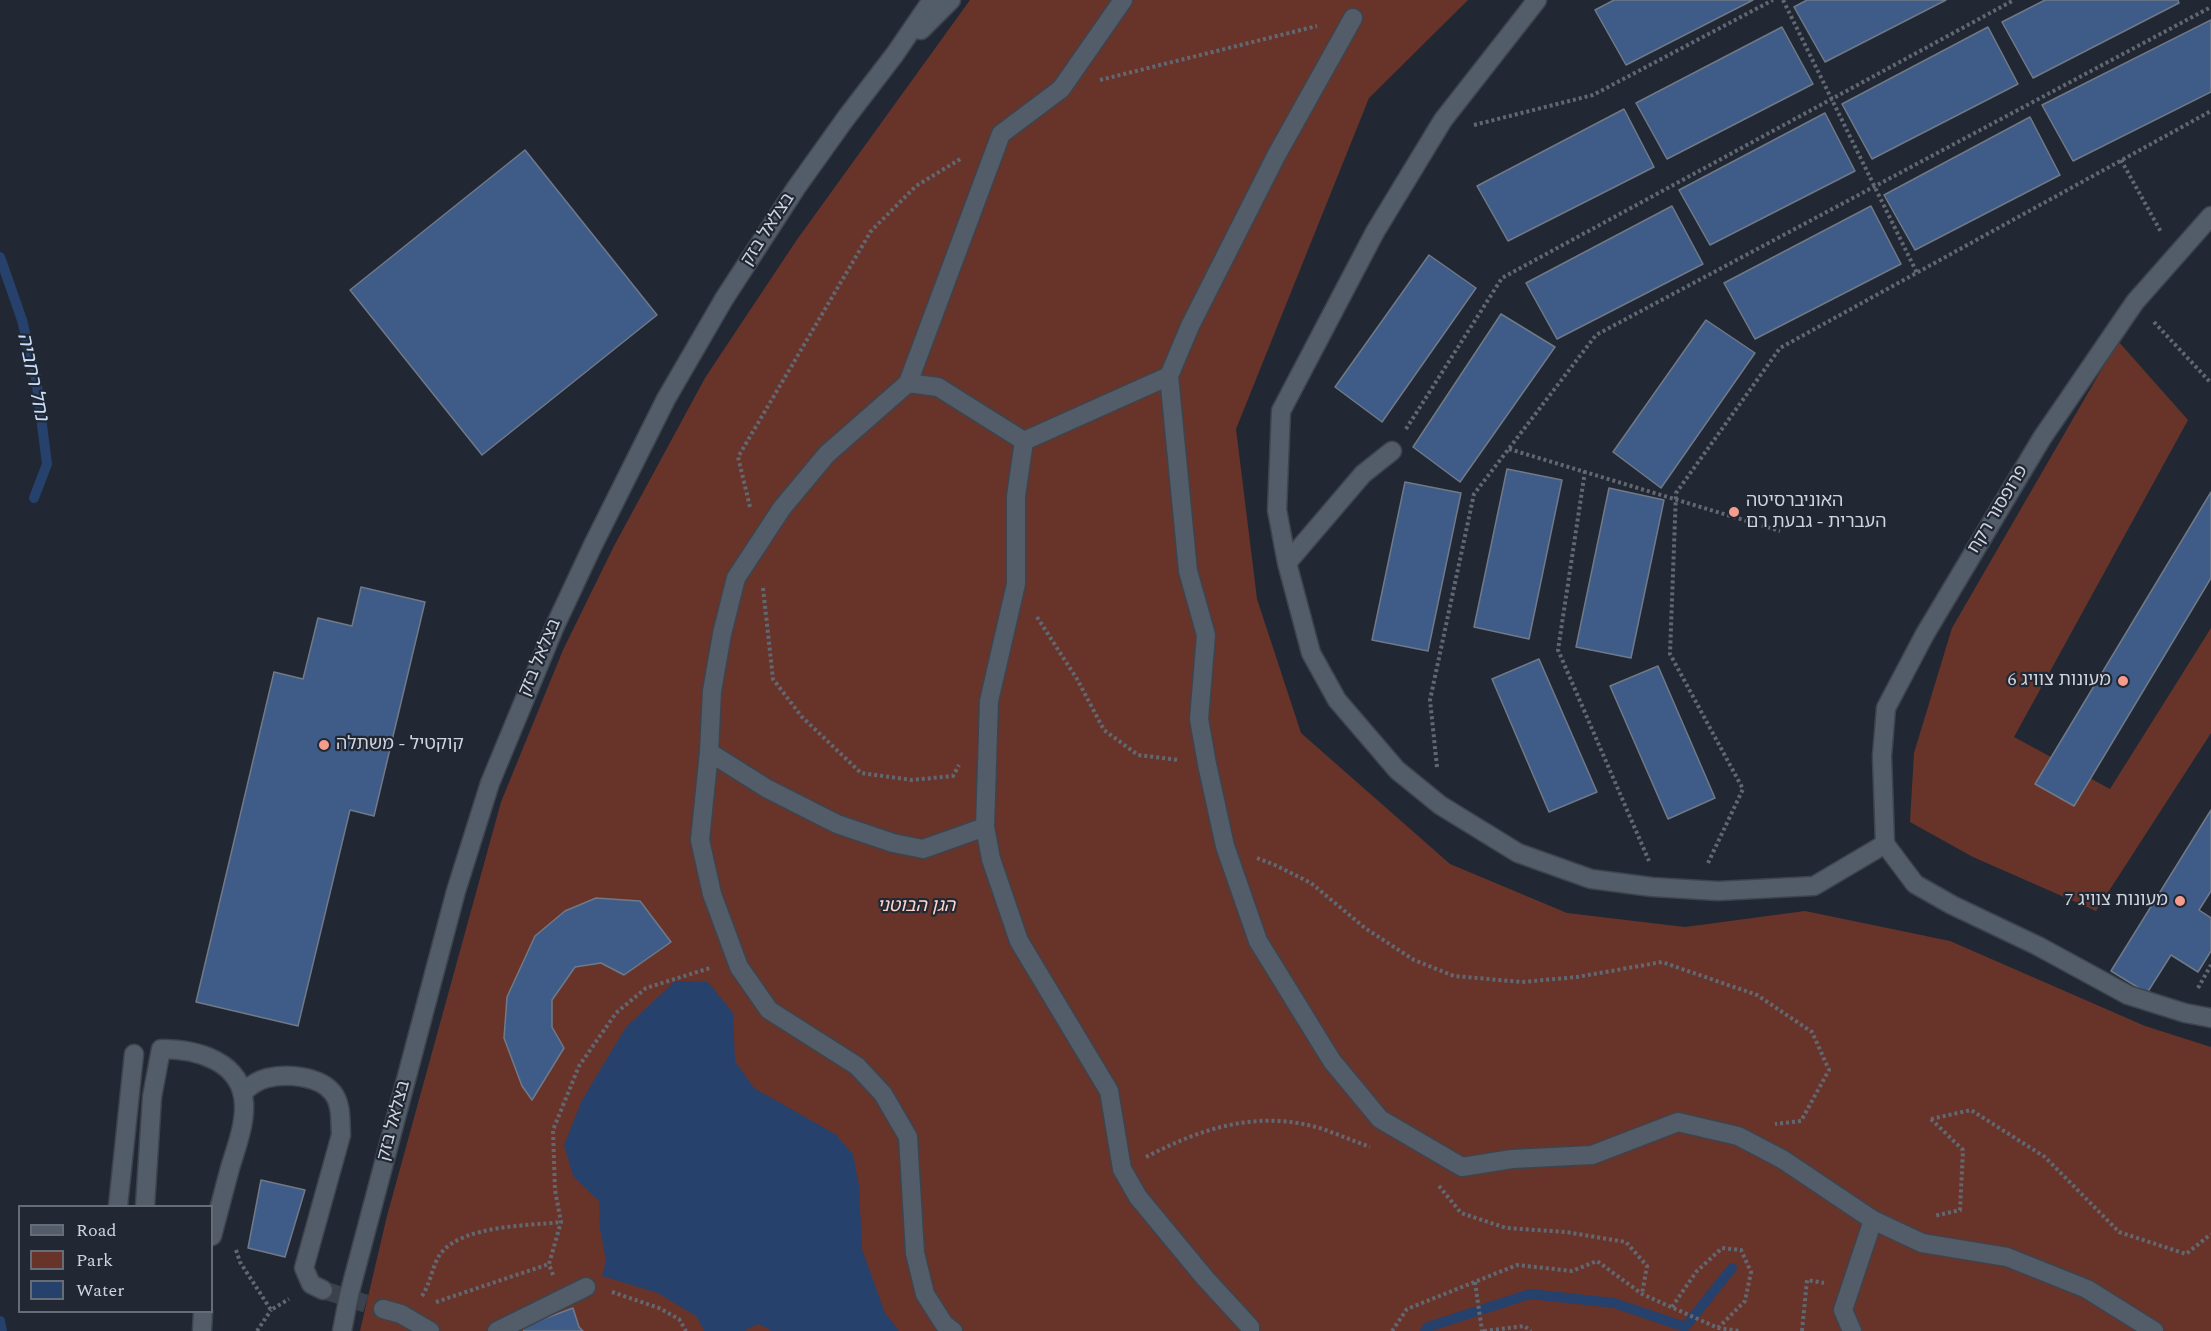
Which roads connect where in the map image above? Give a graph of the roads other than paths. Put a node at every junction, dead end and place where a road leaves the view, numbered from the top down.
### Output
1 (932, 0) edge
2 (951, 0) edge
3 (1124, 0) edge
4 (1537, 0) edge
5 (1353, 18) road end
6 (896, 54) junction
7 (2211, 216) edge
8 (1169, 376) junction
9 (908, 383) junction
10 (1023, 441) junction
11 (1392, 451) road end
12 (1287, 563) junction
13 (710, 752) junction
14 (985, 827) junction
15 (1885, 844) junction
16 (2211, 1018) edge
17 (134, 1054) dead end
18 (243, 1092) junction
19 (118, 1205) edge
20 (145, 1205) edge
21 (1873, 1220) junction
22 (213, 1229) edge
23 (317, 1287) road end
24 (586, 1287) road end
25 (383, 1309) tunnel mouth
26 (202, 1313) edge
27 (202, 1331) edge
28 (342, 1331) edge
29 (430, 1331) edge
30 (497, 1331) edge
31 (953, 1331) edge
32 (1250, 1331) edge
33 (1851, 1331) edge
34 (2154, 1331) edge

1 - 6 street, בצלאל בזק
2 - 6 street, בצלאל בזק
3 - 9 street
4 - 12 street
5 - 8 street
6 - 28 street, בצלאל בזק
7 - 15 street, פרופסור רקח
8 - 10 street
8 - 21 street
9 - 10 street
9 - 13 street
10 - 14 street
11 - 12 street
12 - 15 street
13 - 14 street
13 - 31 street
14 - 32 street
15 - 16 street
17 - 19 street
18 - 20 street
18 - 22 street
18 - 23 street
21 - 33 street
21 - 34 street
24 - 30 street
25 - 29 street
26 - 27 street

